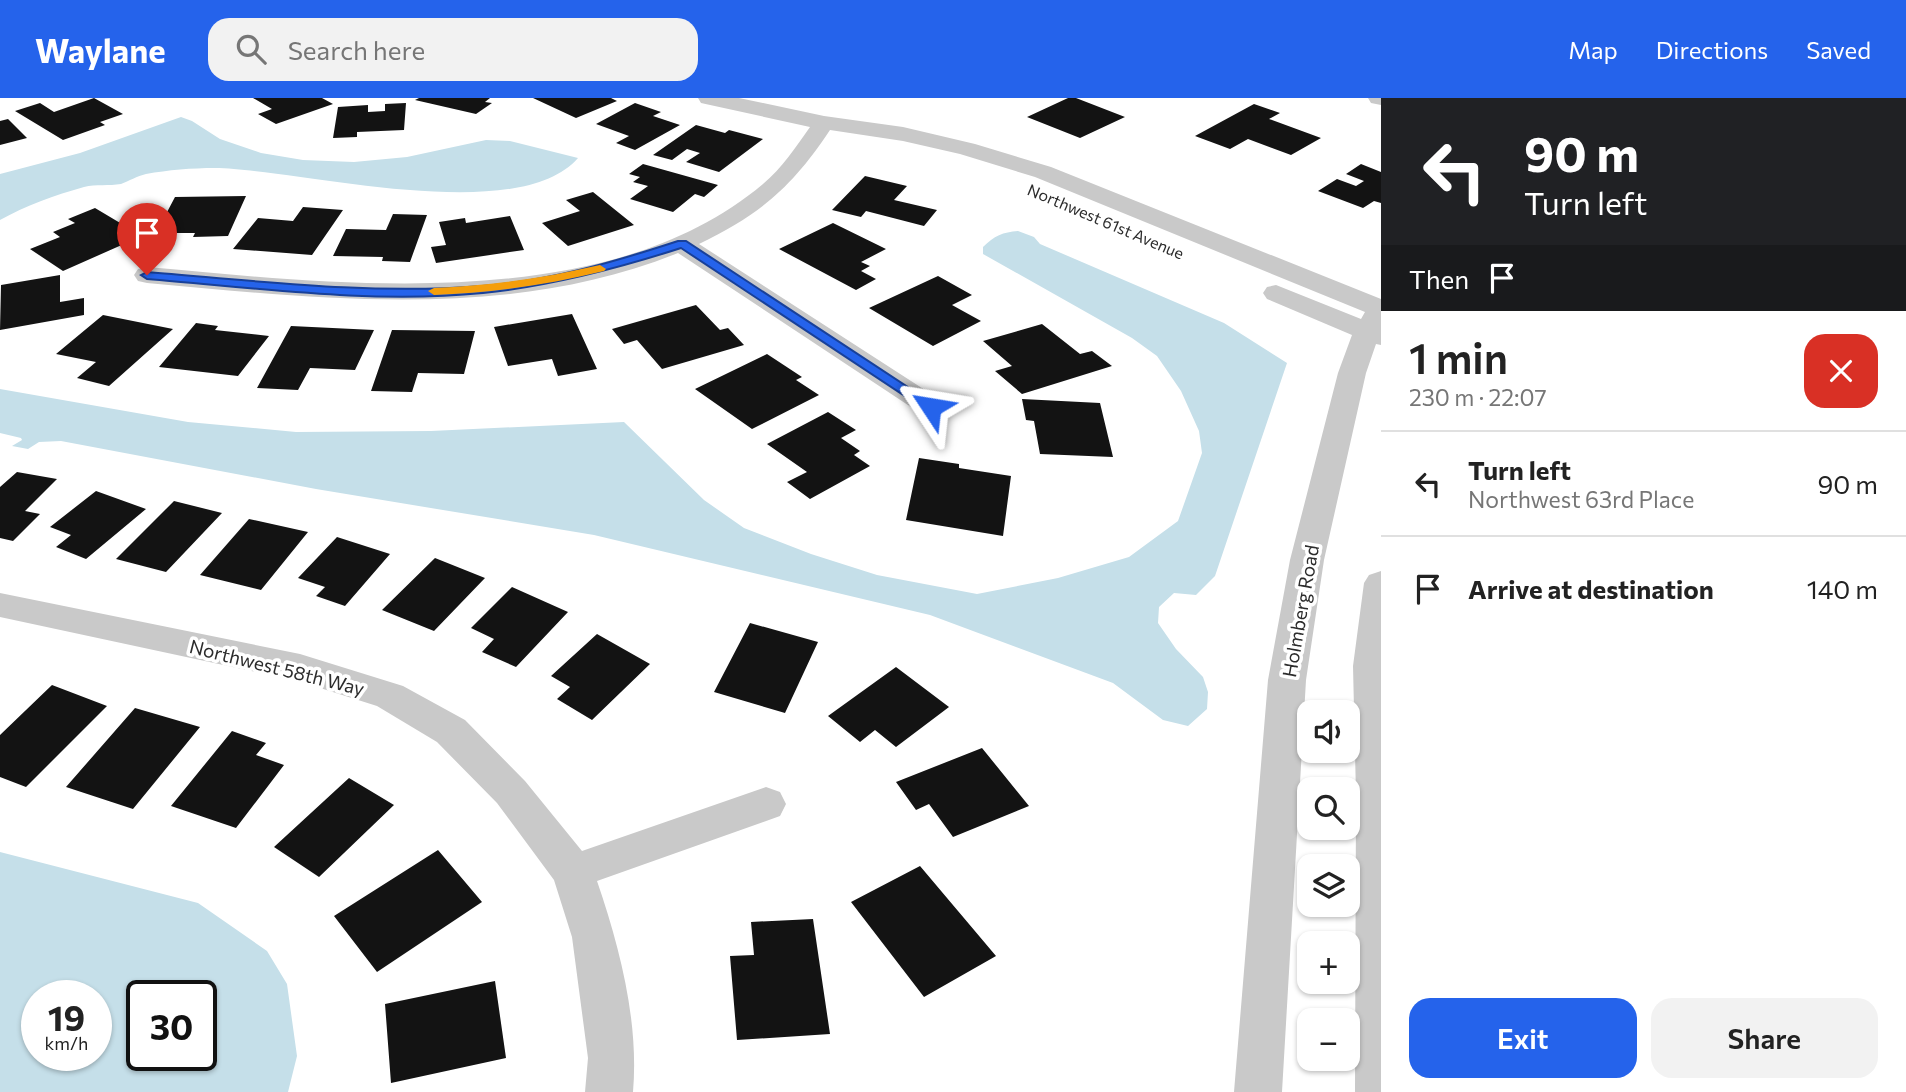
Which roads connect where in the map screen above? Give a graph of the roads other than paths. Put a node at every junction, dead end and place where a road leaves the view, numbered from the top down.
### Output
1 (709, 98) edge
2 (824, 123) junction
3 (682, 244) junction
4 (1219, 268) dead end
5 (147, 275) dead end
6 (1257, 285) dead end
7 (1378, 319) edge
8 (931, 407) dead end
9 (1381, 583) edge
10 (0, 605) edge
11 (766, 804) dead end
12 (573, 872) junction
13 (608, 1092) edge
14 (1258, 1092) edge
15 (1379, 1092) edge

1 - 2 street, Northwest 61st Avenue
2 - 3 street
2 - 4 street, Northwest 61st Avenue
2 - 7 street, Northwest 61st Avenue
3 - 5 street
3 - 8 street
6 - 7 street
7 - 14 street, Holmberg Road
9 - 15 street
10 - 12 street, Northwest 58th Way
11 - 12 street
12 - 13 street, Northwest 58th Way

